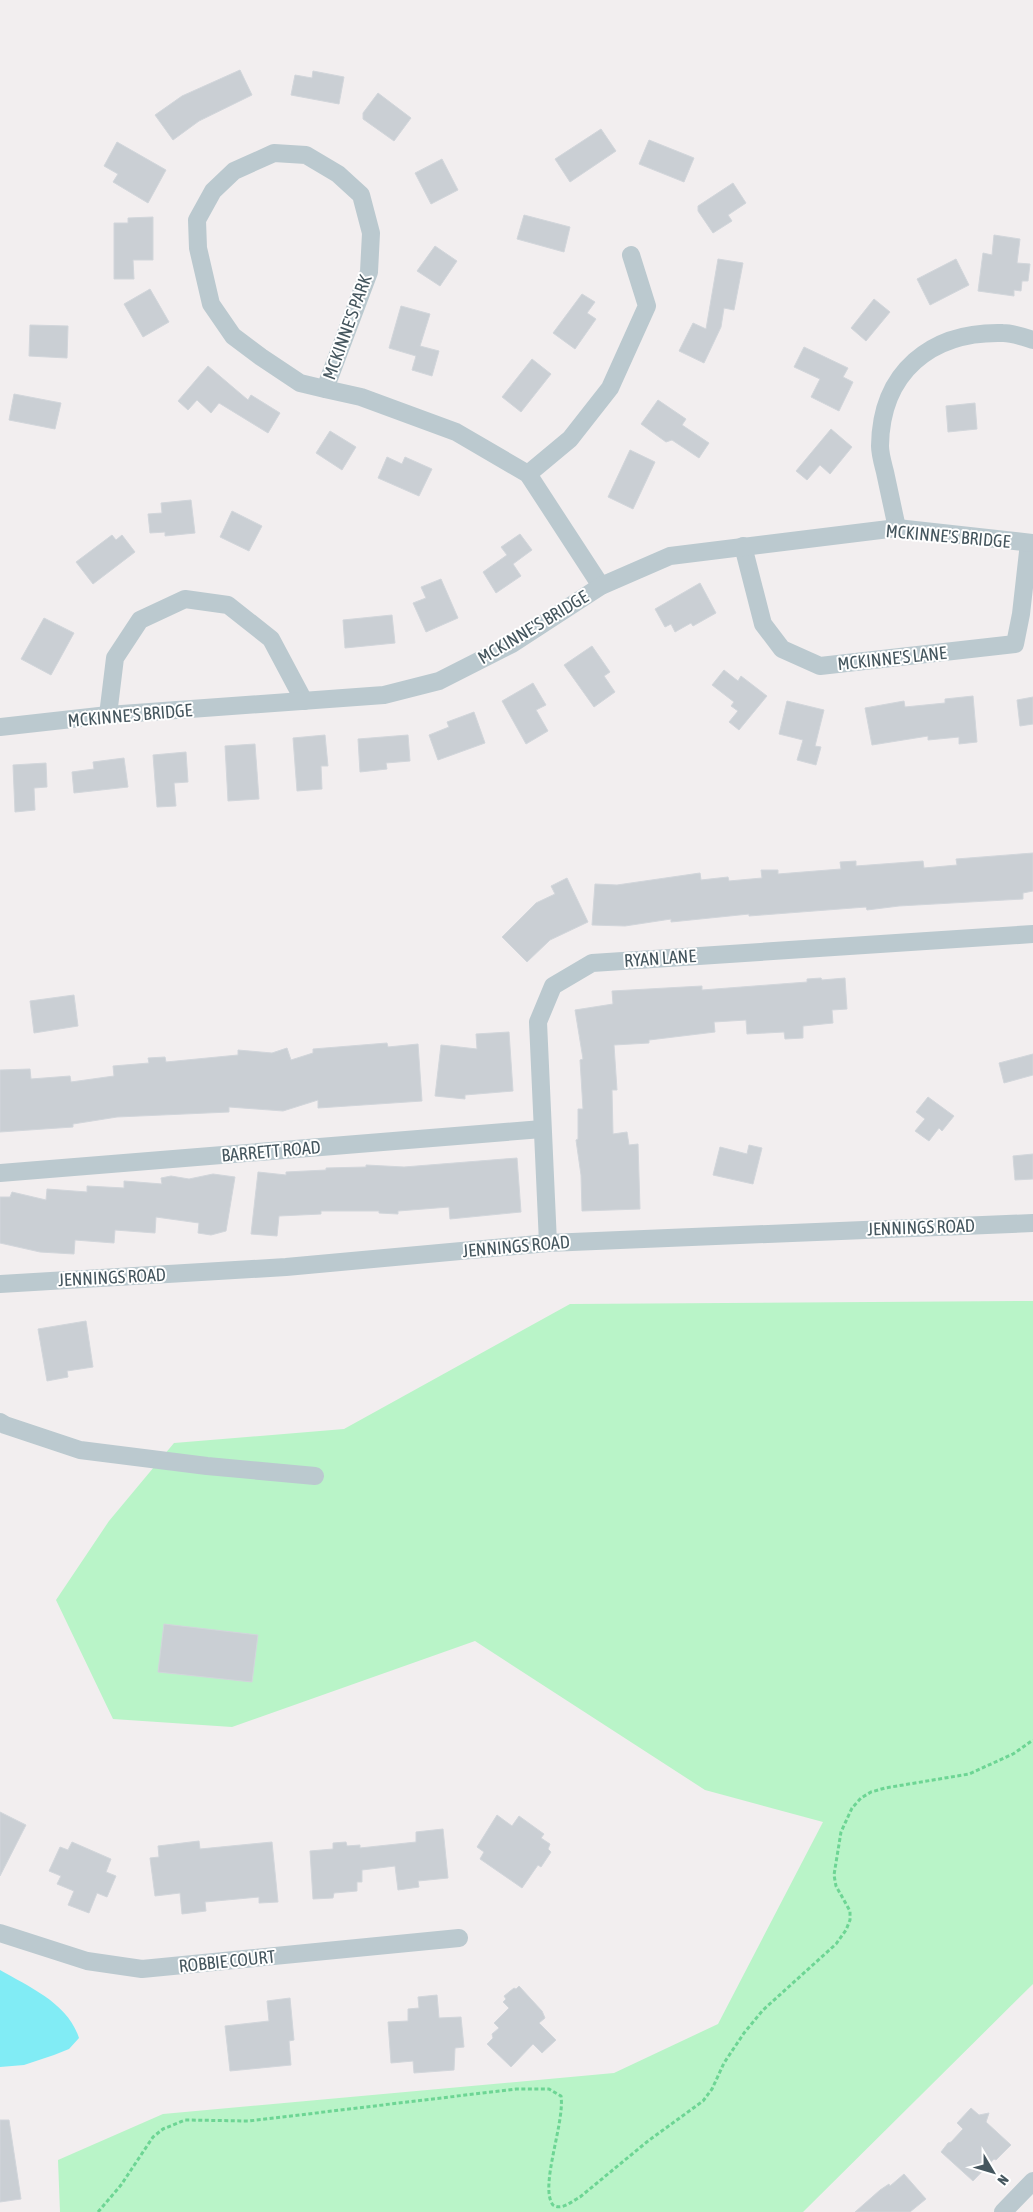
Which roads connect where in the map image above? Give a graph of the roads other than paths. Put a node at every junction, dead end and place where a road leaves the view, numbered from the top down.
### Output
1 (630, 255) dead end
2 (1033, 340) edge
3 (325, 389) junction
4 (528, 474) junction
5 (897, 528) junction
6 (1031, 543) edge
7 (743, 546) junction
8 (601, 586) junction
9 (304, 701) junction
10 (108, 715) junction
11 (0, 727) edge
12 (1033, 934) edge
13 (542, 1129) junction
14 (0, 1173) edge
15 (1033, 1223) edge
16 (548, 1242) junction
17 (0, 1284) edge
18 (0, 1422) edge
19 (315, 1476) dead end
20 (0, 1933) edge
21 (459, 1938) dead end
22 (1033, 2181) edge
23 (1004, 2212) edge

1 - 4 street
2 - 5 street
3 - 3 street, MCKINNE'S PARK
3 - 4 street, MCKINNE'S PARK
4 - 8 street, MCKINNE'S PARK
5 - 6 street, MCKINNE'S BRIDGE
5 - 7 street, MCKINNE'S BRIDGE
6 - 7 street, MCKINNE'S LANE
7 - 8 street, MCKINNE'S BRIDGE
8 - 9 street, MCKINNE'S BRIDGE
9 - 10 street, MCKINNE'S BRIDGE
9 - 10 street
10 - 11 street, MCKINNE'S BRIDGE
12 - 13 street, RYAN LANE
13 - 14 street, BARRETT ROAD
13 - 16 street, RYAN LANE
15 - 16 street, JENNINGS ROAD
16 - 17 street, JENNINGS ROAD
18 - 19 street
20 - 21 street, ROBBIE COURT
22 - 23 street

